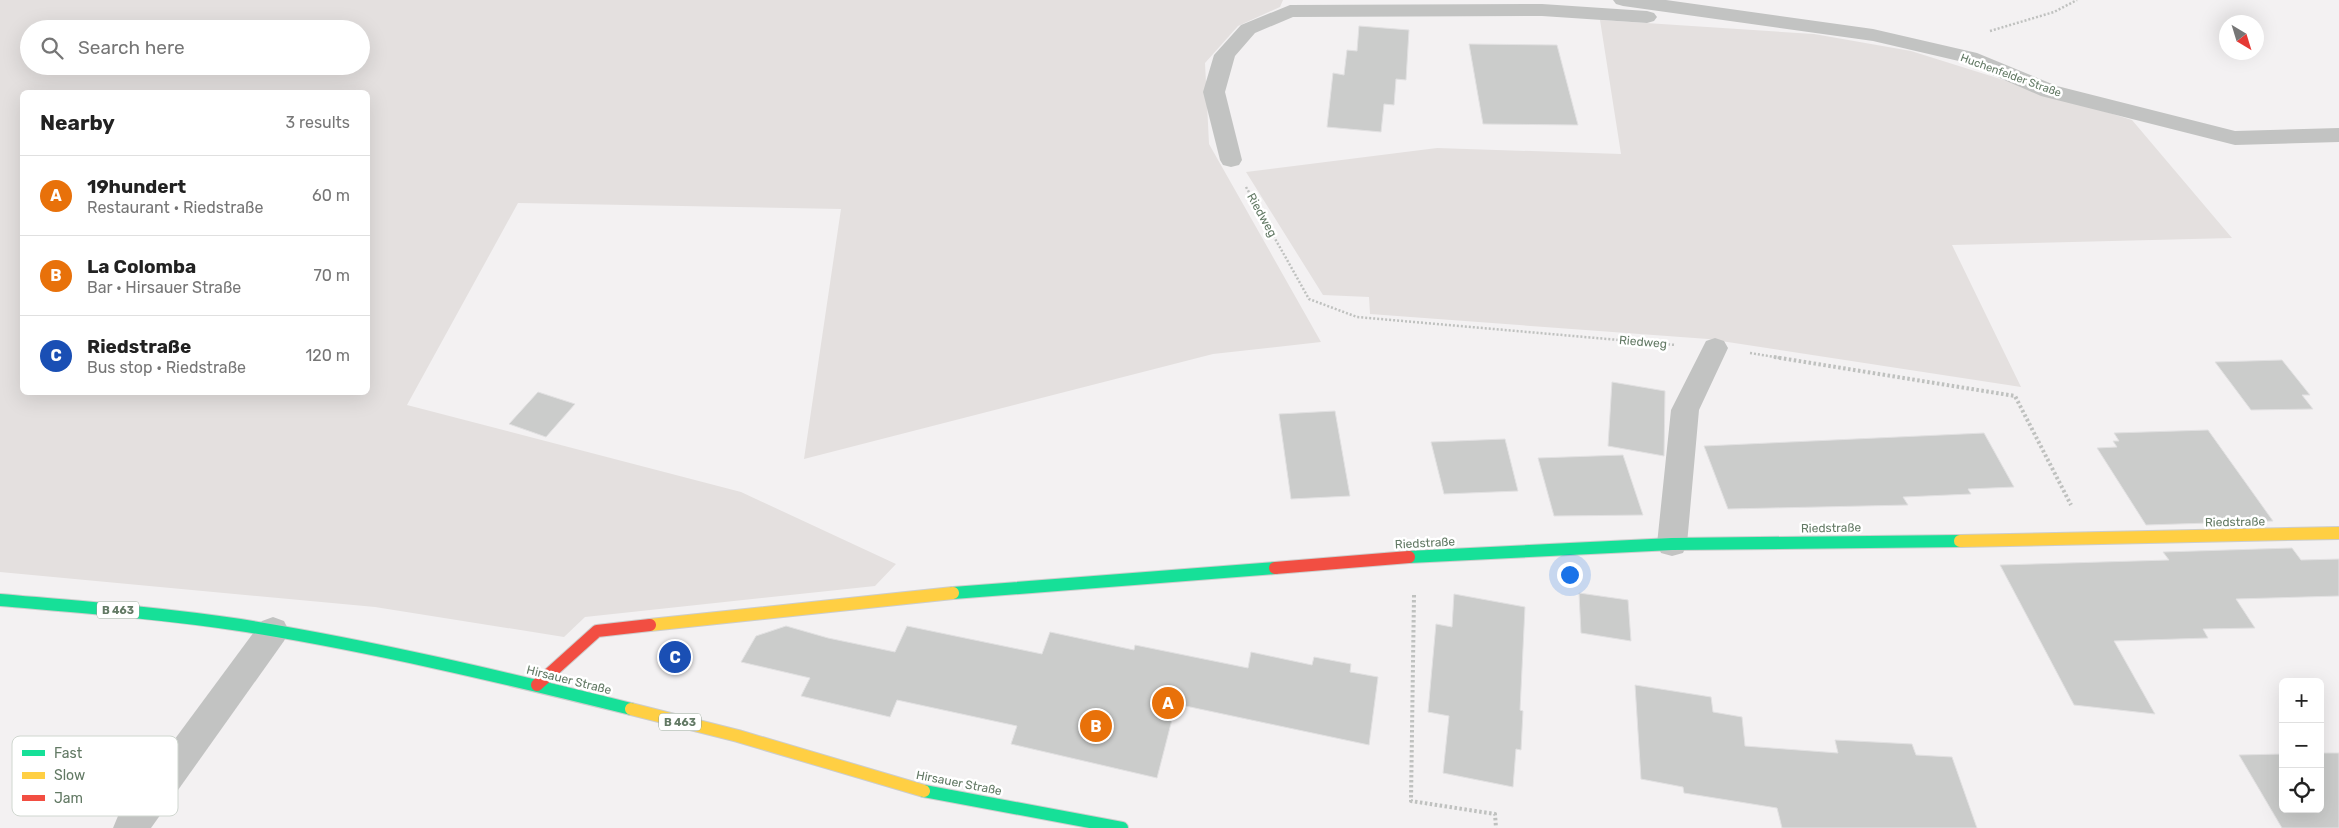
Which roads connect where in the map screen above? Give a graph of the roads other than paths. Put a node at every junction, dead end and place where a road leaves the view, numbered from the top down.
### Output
1 (1623, 0) edge
2 (1292, 5) edge
3 (1748, 18) junction
4 (2339, 136) edge
5 (1231, 160) road end
6 (1715, 348) road end
7 (2339, 533) edge
8 (1672, 544) junction
9 (0, 600) edge
10 (273, 631) junction
11 (537, 685) junction
12 (178, 762) edge
13 (139, 816) edge
14 (130, 828) edge
15 (1122, 828) edge

1 - 3 street, Huchenfelder Straße
2 - 3 street
2 - 5 street
3 - 4 street, Huchenfelder Straße
6 - 8 street
7 - 8 street, Riedstraße
8 - 11 street, Riedstraße
9 - 10 street, Hirsauer Straße / B 463
10 - 11 street, Hirsauer Straße / B 463
10 - 12 street
11 - 15 street, Hirsauer Straße / B 463
13 - 14 street

